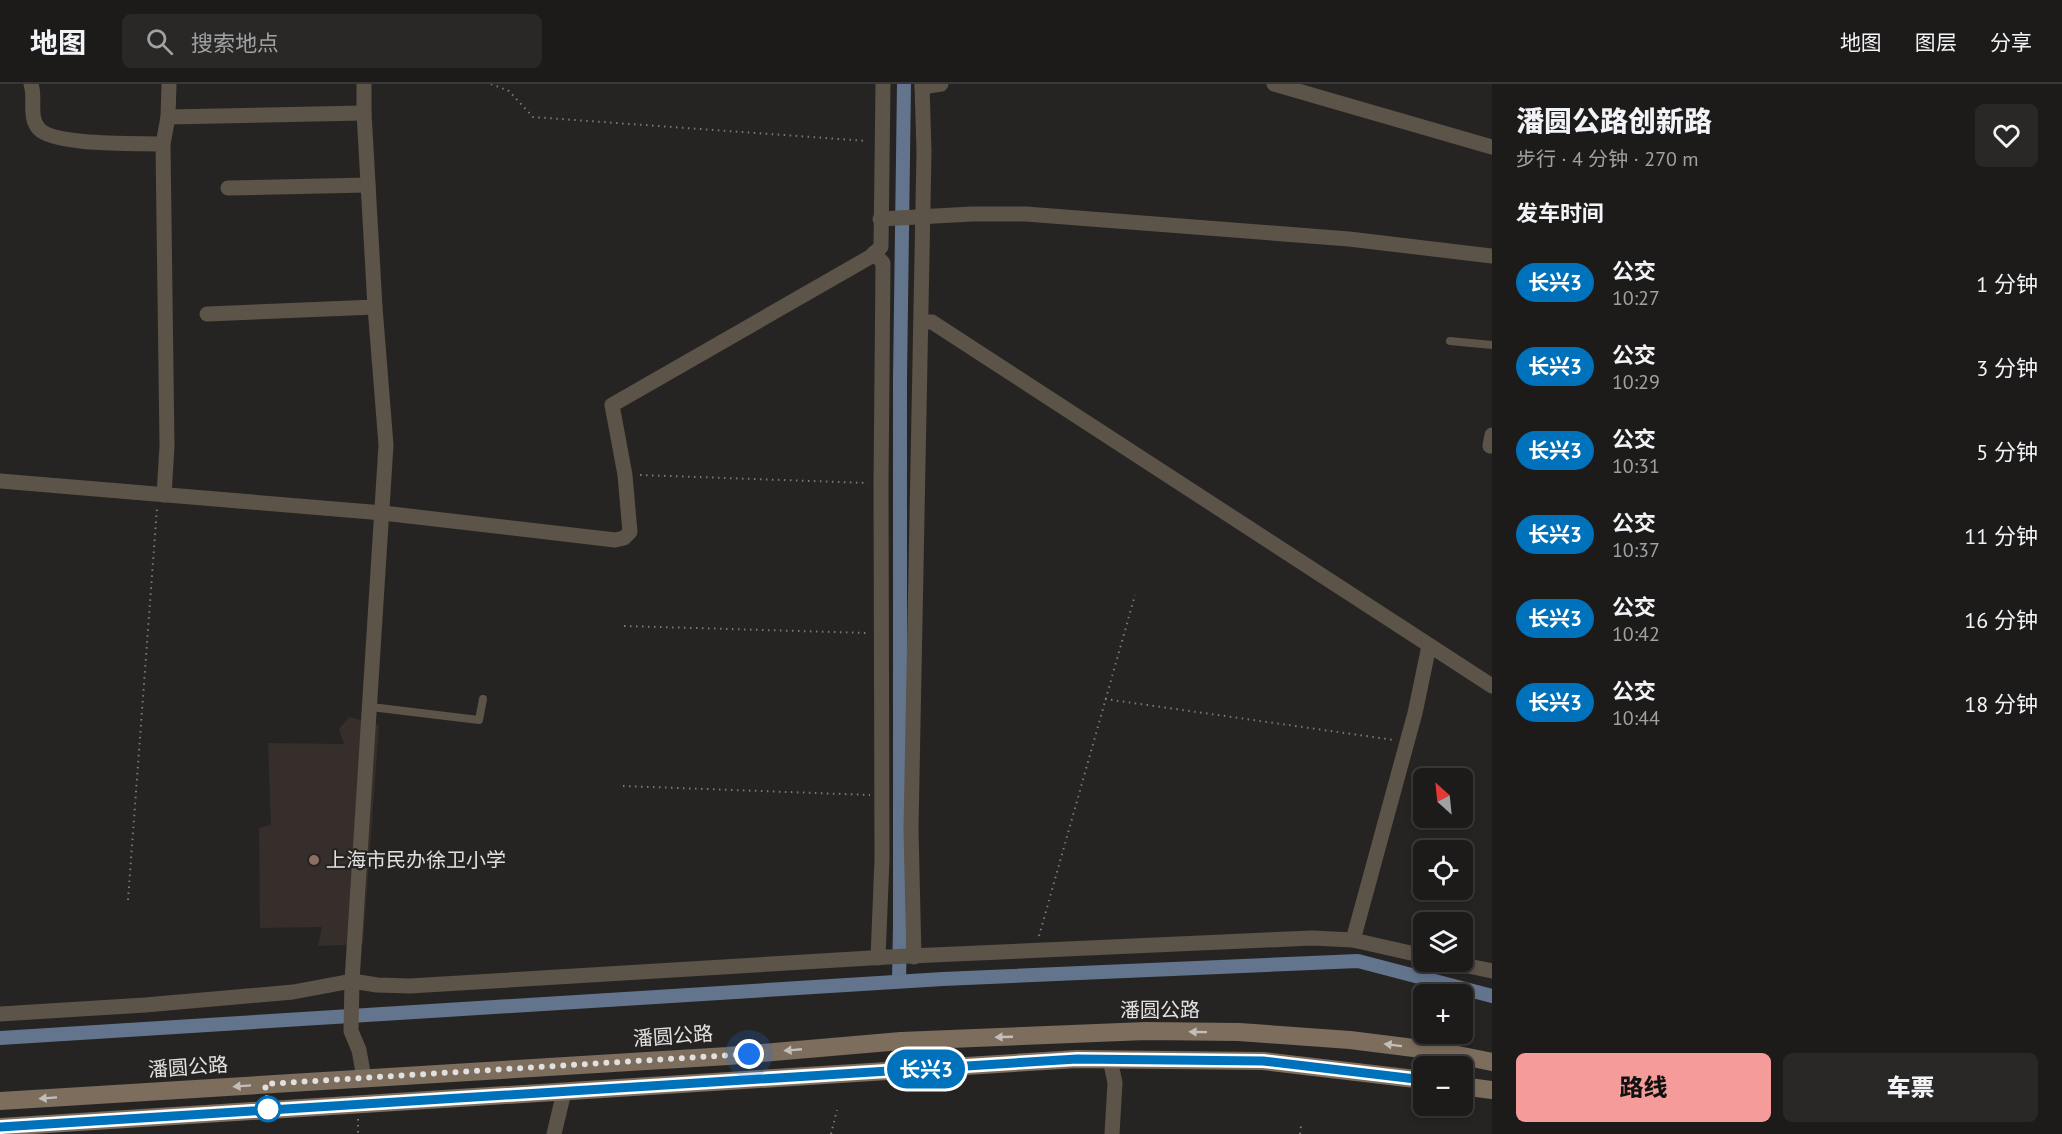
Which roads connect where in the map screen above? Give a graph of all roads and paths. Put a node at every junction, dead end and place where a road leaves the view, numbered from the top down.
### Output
1 (31, 84) edge
2 (169, 84) edge
3 (364, 84) edge
4 (491, 84) edge
5 (883, 84) edge
6 (941, 84) edge
7 (1274, 84) edge
8 (922, 86) edge
9 (364, 113) junction
10 (168, 117) junction
11 (882, 142) junction
12 (163, 144) junction
13 (1492, 147) edge
14 (368, 185) junction
15 (228, 188) dead end
16 (920, 216) junction
17 (884, 219) junction
18 (874, 253) junction
19 (1492, 256) edge
20 (375, 307) junction
21 (207, 314) dead end
22 (921, 322) junction
23 (1450, 341) dead end
24 (1492, 345) edge
25 (625, 475) junction
26 (0, 481) edge
27 (881, 483) junction
28 (161, 495) junction
29 (382, 513) junction
30 (1135, 595) dead end
31 (624, 626) dead end
32 (881, 633) junction
33 (1429, 646) junction
34 (1492, 686) edge
35 (483, 699) dead end
36 (1105, 699) junction
37 (371, 707) junction
38 (1407, 742) junction
39 (623, 786) dead end
40 (882, 795) junction
41 (128, 900) dead end
42 (1353, 940) junction
43 (1035, 951) junction
44 (1413, 954) edge
45 (911, 957) junction
46 (883, 958) junction
47 (1473, 967) edge
48 (1492, 971) edge
49 (353, 985) junction
50 (0, 1014) edge
51 (1110, 1059) junction
52 (1492, 1062) edge
53 (364, 1078) junction
54 (1413, 1079) edge
55 (1473, 1087) edge
56 (1492, 1090) edge
57 (564, 1092) junction
58 (0, 1101) edge
59 (837, 1110) dead end
60 (1301, 1126) dead end
61 (0, 1127) edge
62 (110, 1127) edge
63 (554, 1134) edge
64 (831, 1134) edge
65 (1112, 1134) edge
66 (1300, 1134) edge

1 - 12 street
2 - 10 street
3 - 9 street
4 - 11 path
5 - 11 street
6 - 8 street
7 - 13 street
8 - 16 street
9 - 10 street
9 - 14 street
10 - 12 street
11 - 17 street
12 - 28 street
14 - 15 street
14 - 20 street
16 - 17 street
16 - 19 street
16 - 22 street
17 - 18 street
18 - 25 street
18 - 27 street
20 - 21 street
20 - 29 street
22 - 33 street
22 - 45 street
23 - 24 lane
25 - 27 path
25 - 29 street
26 - 28 street
27 - 32 street
28 - 29 street
28 - 41 path
29 - 37 street
30 - 36 path
31 - 32 path
32 - 40 street
33 - 34 street
33 - 38 street
35 - 37 lane
36 - 38 path
36 - 43 path
37 - 49 street
38 - 42 street
39 - 40 path
40 - 46 street
42 - 43 street
42 - 44 street
43 - 45 street
45 - 46 street
46 - 49 street
47 - 48 street
49 - 50 street
49 - 53 street
51 - 54 main road
51 - 57 main road
51 - 65 street
52 -> 53 main road, 潘圆公路
53 -> 58 main road, 潘圆公路
55 - 56 main road
57 - 62 main road
57 - 63 street
59 - 64 path
60 - 66 path
61 - 62 main road

